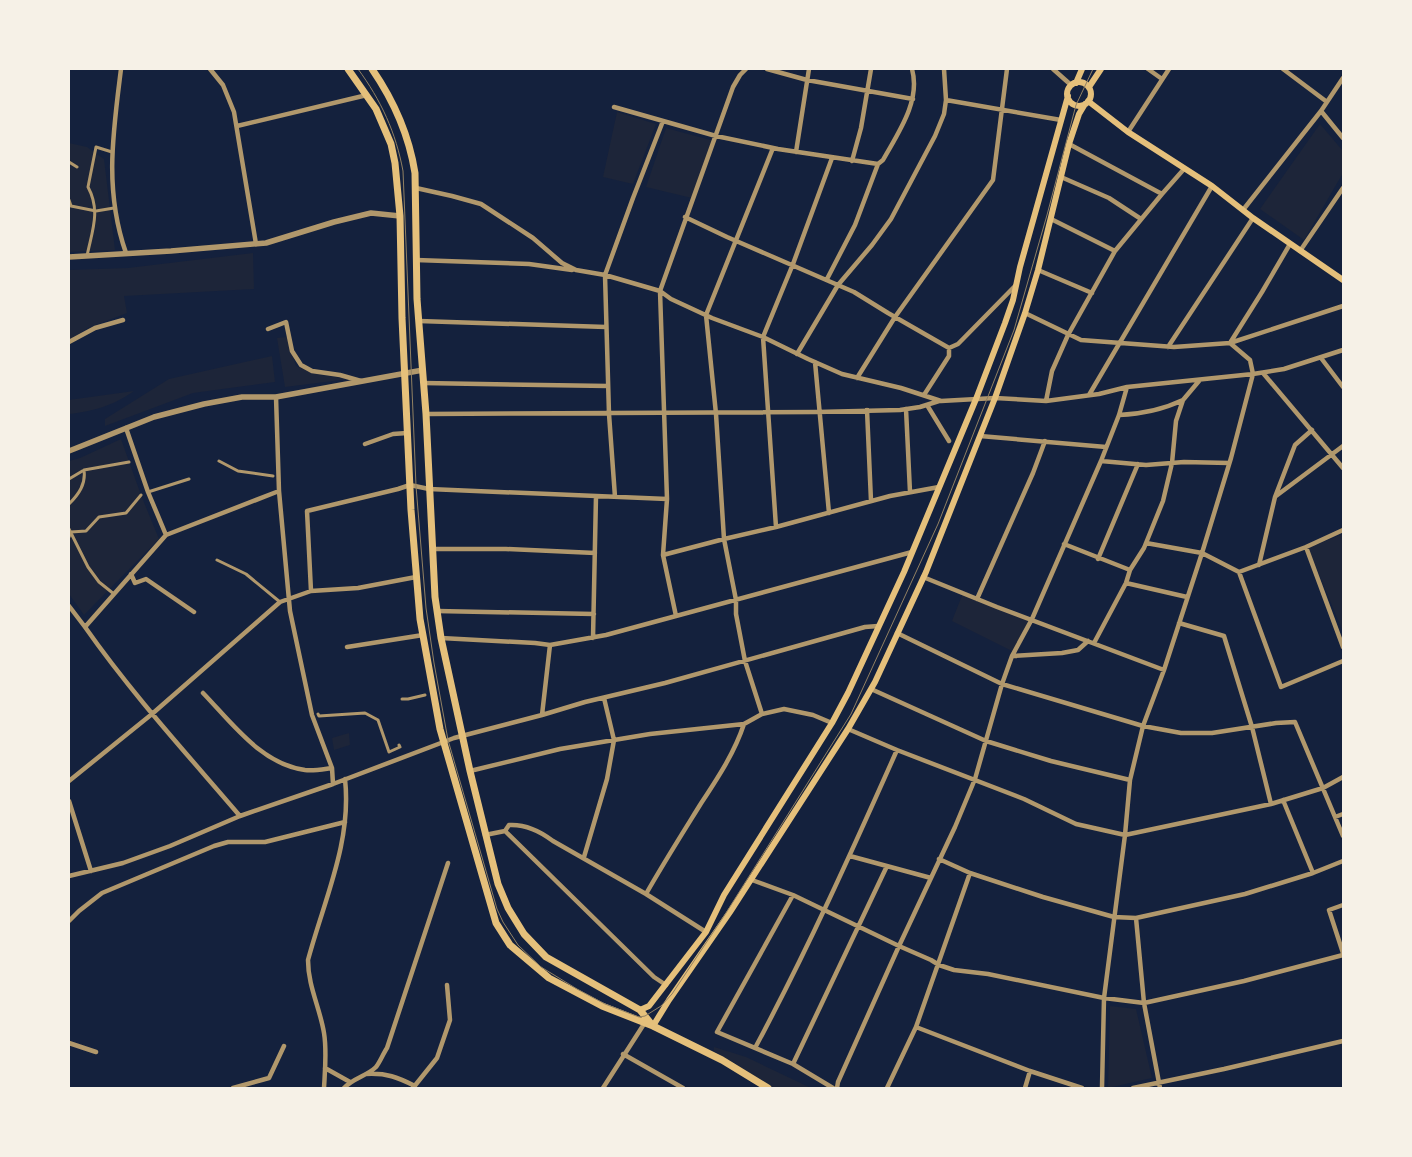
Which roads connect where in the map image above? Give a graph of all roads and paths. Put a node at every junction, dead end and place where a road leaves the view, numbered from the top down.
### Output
1 (121, 69) edge
2 (210, 69) edge
3 (348, 69) edge
4 (372, 69) edge
5 (746, 69) edge
6 (767, 69) edge
7 (809, 69) edge
8 (871, 69) edge
9 (912, 69) edge
10 (944, 69) edge
11 (1007, 69) edge
12 (1053, 69) edge
13 (1082, 69) edge
14 (1101, 69) edge
15 (1148, 69) edge
16 (1169, 69) edge
17 (1283, 69) edge
18 (1343, 78) edge
19 (1162, 79) junction
20 (807, 80) junction
21 (1073, 84) junction
22 (1089, 86) junction
23 (868, 92) junction
24 (367, 95) junction
25 (1068, 96) junction
26 (913, 98) junction
27 (946, 100) junction
28 (1087, 102) junction
29 (1327, 102) junction
30 (614, 108) dead end
31 (1002, 110) junction
32 (1322, 110) junction
33 (1060, 120) junction
34 (663, 121) junction
35 (237, 126) junction
36 (1128, 132) junction
37 (716, 136) junction
38 (1343, 138) edge
39 (1069, 144) junction
40 (773, 148) junction
41 (112, 152) junction
42 (796, 152) junction
43 (832, 158) junction
44 (852, 161) junction
45 (69, 162) edge
46 (878, 164) junction
47 (76, 167) dead end
48 (1184, 169) junction
49 (1061, 177) junction
50 (1212, 186) junction
51 (416, 188) junction
52 (1343, 188) edge
53 (1162, 194) junction
54 (69, 200) edge
55 (70, 206) edge
56 (114, 208) junction
57 (1243, 210) junction
58 (96, 211) junction
59 (400, 216) junction
60 (685, 217) junction
61 (1051, 218) junction
62 (1252, 218) junction
63 (1141, 219) junction
64 (736, 240) junction
65 (256, 244) junction
66 (1290, 244) junction
67 (1115, 251) junction
68 (1300, 251) junction
69 (126, 253) junction
70 (69, 257) edge
71 (87, 257) junction
72 (416, 260) junction
73 (793, 264) junction
74 (576, 270) junction
75 (1038, 270) junction
76 (605, 275) junction
77 (827, 279) junction
78 (1343, 280) edge
79 (838, 285) junction
80 (1016, 285) junction
81 (660, 291) junction
82 (1092, 293) junction
83 (1343, 306) edge
84 (1025, 313) junction
85 (706, 314) junction
86 (895, 317) junction
87 (123, 320) dead end
88 (419, 321) junction
89 (606, 327) junction
90 (268, 329) dead end
91 (1068, 335) junction
92 (763, 337) junction
93 (69, 342) edge
94 (1230, 343) junction
95 (1118, 344) junction
96 (1168, 346) junction
97 (949, 348) junction
98 (1343, 350) edge
99 (797, 354) junction
100 (1321, 358) junction
101 (815, 362) junction
102 (422, 370) junction
103 (405, 373) junction
104 (1263, 373) junction
105 (1253, 374) junction
106 (857, 378) junction
107 (361, 381) junction
108 (1199, 381) junction
109 (423, 383) junction
110 (608, 386) junction
111 (1343, 387) edge
112 (1127, 388) junction
113 (924, 395) junction
114 (1089, 395) junction
115 (276, 397) junction
116 (995, 398) junction
117 (976, 399) junction
118 (940, 400) junction
119 (1183, 400) junction
120 (1046, 401) junction
121 (927, 404) junction
122 (906, 409) junction
123 (867, 410) junction
124 (820, 412) junction
125 (767, 413) junction
126 (426, 414) junction
127 (609, 414) junction
128 (664, 414) junction
129 (716, 414) junction
130 (1119, 416) junction
131 (126, 428) junction
132 (1312, 430) junction
133 (407, 433) junction
134 (980, 436) junction
135 (949, 440) dead end
136 (1045, 441) junction
137 (365, 444) dead end
138 (1343, 446) edge
139 (1106, 447) junction
140 (69, 451) edge
141 (1332, 454) junction
142 (219, 461) dead end
143 (1101, 461) junction
144 (129, 462) dead end
145 (1172, 463) junction
146 (1229, 463) junction
147 (1138, 464) junction
148 (1343, 468) edge
149 (84, 470) junction
150 (273, 476) dead end
151 (69, 479) edge
152 (190, 479) dead end
153 (410, 485) junction
154 (939, 487) junction
155 (429, 489) junction
156 (279, 491) junction
157 (148, 492) junction
158 (910, 492) junction
159 (141, 495) dead end
160 (596, 496) junction
161 (615, 497) junction
162 (1275, 497) junction
163 (667, 499) junction
164 (871, 502) junction
165 (69, 504) edge
166 (829, 513) junction
167 (776, 528) junction
168 (70, 530) edge
169 (1343, 530) edge
170 (166, 535) junction
171 (69, 537) edge
172 (724, 538) junction
173 (1146, 543) junction
174 (1064, 544) junction
175 (1306, 548) junction
176 (433, 549) junction
177 (912, 552) junction
178 (595, 553) junction
179 (1202, 554) junction
180 (663, 555) junction
181 (1098, 558) junction
182 (217, 560) dead end
183 (1259, 565) junction
184 (1130, 570) junction
185 (1238, 572) junction
186 (131, 574) junction
187 (923, 577) junction
188 (416, 578) junction
189 (1126, 583) junction
190 (311, 591) junction
191 (114, 594) junction
192 (1188, 597) junction
193 (289, 599) junction
194 (977, 599) junction
195 (736, 600) junction
196 (280, 602) junction
197 (69, 606) edge
198 (437, 611) junction
199 (194, 612) dead end
200 (594, 614) junction
201 (676, 616) junction
202 (1032, 619) junction
203 (1180, 623) junction
204 (878, 626) junction
205 (85, 627) junction
206 (897, 633) junction
207 (423, 635) junction
208 (441, 638) junction
209 (593, 638) junction
210 (1088, 641) junction
211 (1094, 643) junction
212 (550, 646) junction
213 (347, 647) dead end
214 (1343, 647) edge
215 (1012, 656) junction
216 (745, 661) junction
217 (1343, 661) edge
218 (1164, 670) junction
219 (1002, 684) junction
220 (871, 689) junction
221 (203, 693) dead end
222 (425, 695) dead end
223 (604, 698) junction
224 (402, 699) dead end
225 (152, 714) junction
226 (318, 714) dead end
227 (762, 714) junction
228 (542, 715) junction
229 (832, 723) junction
230 (744, 724) junction
231 (1143, 726) junction
232 (1252, 727) junction
233 (848, 728) junction
234 (462, 736) junction
235 (614, 740) junction
236 (444, 741) junction
237 (986, 741) junction
238 (400, 745) dead end
239 (897, 750) junction
240 (332, 768) junction
241 (470, 771) junction
242 (1343, 777) edge
243 (345, 779) junction
244 (975, 779) junction
245 (1130, 780) junction
246 (69, 781) edge
247 (333, 784) junction
248 (1323, 788) junction
249 (1283, 800) junction
250 (69, 801) edge
251 (1271, 804) junction
252 (1343, 814) edge
253 (240, 816) junction
254 (1335, 817) junction
255 (345, 822) junction
256 (505, 831) junction
257 (485, 835) junction
258 (1125, 835) junction
259 (1343, 836) edge
260 (850, 856) junction
261 (584, 857) junction
262 (939, 859) junction
263 (1343, 861) edge
264 (448, 863) dead end
265 (887, 866) junction
266 (91, 871) junction
267 (970, 873) junction
268 (1313, 874) junction
269 (69, 876) edge
270 (931, 878) junction
271 (752, 880) junction
272 (646, 894) junction
273 (793, 895) junction
274 (1343, 904) edge
275 (825, 910) junction
276 (1114, 917) junction
277 (1136, 918) junction
278 (69, 921) edge
279 (858, 926) junction
280 (706, 932) junction
281 (898, 946) junction
282 (1343, 954) edge
283 (938, 965) junction
284 (446, 985) dead end
285 (666, 985) junction
286 (1104, 998) junction
287 (1144, 1003) junction
288 (640, 1010) junction
289 (644, 1024) junction
290 (653, 1026) junction
291 (916, 1027) junction
292 (1343, 1041) edge
293 (69, 1043) edge
294 (284, 1046) dead end
295 (755, 1048) junction
296 (96, 1052) dead end
297 (623, 1054) junction
298 (793, 1064) junction
299 (325, 1068) junction
300 (1030, 1071) junction
301 (365, 1074) junction
302 (350, 1082) junction
303 (1159, 1086) edge
304 (414, 1087) edge
305 (233, 1088) edge
306 (324, 1088) edge
307 (344, 1088) edge
308 (603, 1088) edge
309 (683, 1088) edge
310 (768, 1088) edge
311 (835, 1088) edge
312 (887, 1088) edge
313 (1025, 1088) edge
314 (1082, 1088) edge
315 (1102, 1088) edge
316 (1133, 1088) edge

1 - 41 street
2 - 35 street
3 - 24 main road
4 - 51 main road
5 - 37 street
6 - 20 street
7 - 20 street
8 - 23 street
9 - 26 street
10 - 27 street
11 - 31 street
12 - 21 street
13 - 21 main road
14 - 22 main road
15 - 19 street
16 - 19 street
17 - 29 street
18 - 29 street
19 - 36 street
20 - 23 street
20 - 42 street
21 - 22 main road
21 - 25 main road
22 - 28 main road
23 - 26 street
23 - 44 street
24 - 35 street
24 - 59 main road
25 - 28 main road
25 - 33 main road
26 - 46 street
27 - 31 street
27 - 79 street
28 - 36 main road
28 - 39 main road
29 - 32 street
30 - 34 street
31 - 33 street
31 - 86 street
32 - 38 street
32 - 57 street
33 - 80 main road
34 - 37 street
34 - 76 street
35 - 65 street
36 - 48 main road
37 - 40 street
37 - 60 street
39 - 49 main road
39 - 53 street
40 - 42 street
40 - 64 street
41 - 56 street
41 - 58 street
42 - 43 street
43 - 44 street
43 - 73 street
44 - 46 street
45 - 47 street
46 - 77 street
48 - 50 main road
48 - 53 street
49 - 61 main road
49 - 63 street
50 - 57 main road
50 - 95 street
51 - 72 main road
51 - 74 street
52 - 68 street
53 - 63 street
54 - 55 street
55 - 58 street
56 - 58 street
56 - 69 street
57 - 62 main road
58 - 71 street
59 - 65 street
59 - 103 main road
60 - 64 street
60 - 81 street
61 - 67 street
61 - 75 main road
62 - 66 main road
62 - 96 street
63 - 67 street
64 - 73 street
64 - 85 street
65 - 69 street
66 - 68 main road
66 - 94 street
67 - 82 street
68 - 78 main road
69 - 71 street
70 - 71 street
72 - 74 street
72 - 88 main road
73 - 77 street
73 - 92 street
74 - 76 street
75 - 82 street
75 - 84 main road
76 - 81 street
76 - 89 street
77 - 79 street
79 - 86 street
79 - 99 street
80 - 97 street
80 - 117 main road
81 - 85 street
81 - 128 street
82 - 91 street
83 - 94 street
84 - 91 street
84 - 116 main road
85 - 92 street
85 - 129 street
86 - 97 street
86 - 106 street
87 - 93 street
88 - 89 street
88 - 102 main road
89 - 110 street
90 - 107 street
91 - 95 street
91 - 120 street
92 - 99 street
92 - 125 street
94 - 96 street
94 - 105 street
95 - 96 street
95 - 114 street
97 - 113 street
98 - 100 street
99 - 101 street
100 - 104 street
100 - 111 street
101 - 106 street
101 - 124 street
102 - 103 street
102 - 109 main road
103 - 107 street
103 - 133 main road
104 - 105 street
104 - 132 street
105 - 108 street
105 - 146 street
106 - 113 street
107 - 115 street
108 - 112 street
108 - 119 street
109 - 110 street
109 - 126 main road
110 - 127 street
112 - 114 street
112 - 130 street
113 - 118 street
114 - 120 street
115 - 131 street
115 - 156 street
116 - 117 street
116 - 120 street
116 - 134 main road
117 - 118 street
117 - 154 main road
118 - 121 street
119 - 130 street
119 - 145 street
121 - 122 street
121 - 135 street
122 - 123 street
122 - 158 street
123 - 124 street
123 - 164 street
124 - 125 street
124 - 166 street
125 - 129 street
125 - 167 street
126 - 127 street
126 - 155 main road
127 - 128 street
127 - 161 street
128 - 129 street
128 - 163 street
129 - 172 street
130 - 139 street
131 - 140 street
131 - 157 street
132 - 141 street
132 - 162 street
133 - 137 street
133 - 153 main road
134 - 136 street
134 - 187 main road
136 - 139 street
136 - 194 street
138 - 141 street
139 - 143 street
141 - 148 street
141 - 162 street
142 - 150 street
143 - 147 street
143 - 174 street
144 - 149 street
145 - 146 street
145 - 147 street
145 - 173 street
146 - 179 street
147 - 181 street
149 - 151 street
149 - 165 street
152 - 157 street
153 - 155 street
153 - 188 main road
153 - 190 street
154 - 158 street
154 - 177 main road
155 - 160 street
155 - 176 main road
156 - 170 street
156 - 193 street
157 - 170 street
158 - 164 street
159 - 168 street
160 - 161 street
160 - 178 street
161 - 163 street
162 - 183 street
163 - 180 street
164 - 166 street
166 - 167 street
167 - 172 street
168 - 171 street
168 - 191 street
169 - 175 street
170 - 186 street
172 - 180 street
172 - 195 street
173 - 179 street
173 - 184 street
174 - 181 street
174 - 202 street
175 - 183 street
175 - 214 street
176 - 178 street
176 - 198 main road
177 - 195 street
177 - 204 main road
178 - 200 street
179 - 185 street
179 - 192 street
180 - 201 street
181 - 184 street
182 - 196 street
183 - 185 street
184 - 189 street
185 - 217 street
186 - 191 street
186 - 199 street
187 - 194 street
187 - 206 main road
188 - 190 street
188 - 207 main road
189 - 192 street
189 - 211 street
190 - 193 street
191 - 205 street
192 - 203 street
193 - 196 street
193 - 240 street
194 - 202 street
195 - 201 street
195 - 216 street
196 - 225 street
197 - 205 street
198 - 200 street
198 - 208 main road
200 - 209 street
201 - 209 street
202 - 210 street
202 - 215 street
203 - 218 street
203 - 232 street
204 - 216 street
204 - 229 main road
205 - 225 street
206 - 219 street
206 - 220 main road
207 - 213 street
207 - 236 main road
208 - 212 street
208 - 234 main road
209 - 212 street
210 - 211 street
210 - 215 street
211 - 218 street
212 - 228 street
215 - 219 street
216 - 223 street
216 - 227 street
218 - 231 street
219 - 231 street
219 - 237 street
220 - 233 main road
220 - 237 street
221 - 240 street
222 - 224 street
223 - 228 street
223 - 235 street
225 - 246 street
225 - 253 street
226 - 238 street
227 - 229 street
227 - 230 street
228 - 234 street
229 - 280 main road
230 - 235 street
230 - 272 street
231 - 232 street
231 - 245 street
232 - 248 street
232 - 251 street
233 - 239 street
233 - 271 main road
234 - 236 street
234 - 241 main road
235 - 241 street
235 - 261 street
236 - 243 street
236 - 289 main road
237 - 244 street
237 - 245 street
239 - 244 street
239 - 260 street
240 - 247 street
241 - 257 main road
242 - 248 street
243 - 247 street
243 - 255 street
244 - 258 street
244 - 262 street
245 - 258 street
247 - 253 street
248 - 249 street
248 - 254 street
249 - 251 street
249 - 268 street
250 - 266 street
251 - 258 street
252 - 254 street
253 - 266 street
254 - 259 street
255 - 278 street
255 - 299 street
256 - 257 street
256 - 261 street
256 - 285 street
257 - 288 main road
258 - 276 street
260 - 265 street
260 - 275 street
261 - 272 street
262 - 267 street
262 - 270 street
263 - 268 street
264 - 301 street
265 - 270 street
265 - 279 street
266 - 269 street
267 - 276 street
267 - 283 street
268 - 277 street
270 - 281 street
271 - 273 street
271 - 290 main road
272 - 280 street
273 - 275 street
273 - 295 street
274 - 282 street
275 - 279 street
275 - 295 street
276 - 277 street
276 - 286 street
277 - 287 street
279 - 281 street
279 - 298 street
280 - 285 main road
281 - 283 street
281 - 311 street
282 - 287 street
283 - 286 street
283 - 291 street
284 - 304 street
285 - 288 main road
286 - 287 street
286 - 315 street
287 - 303 street
288 - 290 main road
289 - 290 main road
289 - 297 street
290 - 310 main road
291 - 300 street
291 - 312 street
292 - 303 street
293 - 296 street
294 - 305 street
295 - 298 street
297 - 308 street
297 - 309 street
298 - 311 street
299 - 302 street
299 - 306 street
300 - 313 street
300 - 314 street
301 - 302 street
301 - 304 street
302 - 307 street
303 - 316 street

